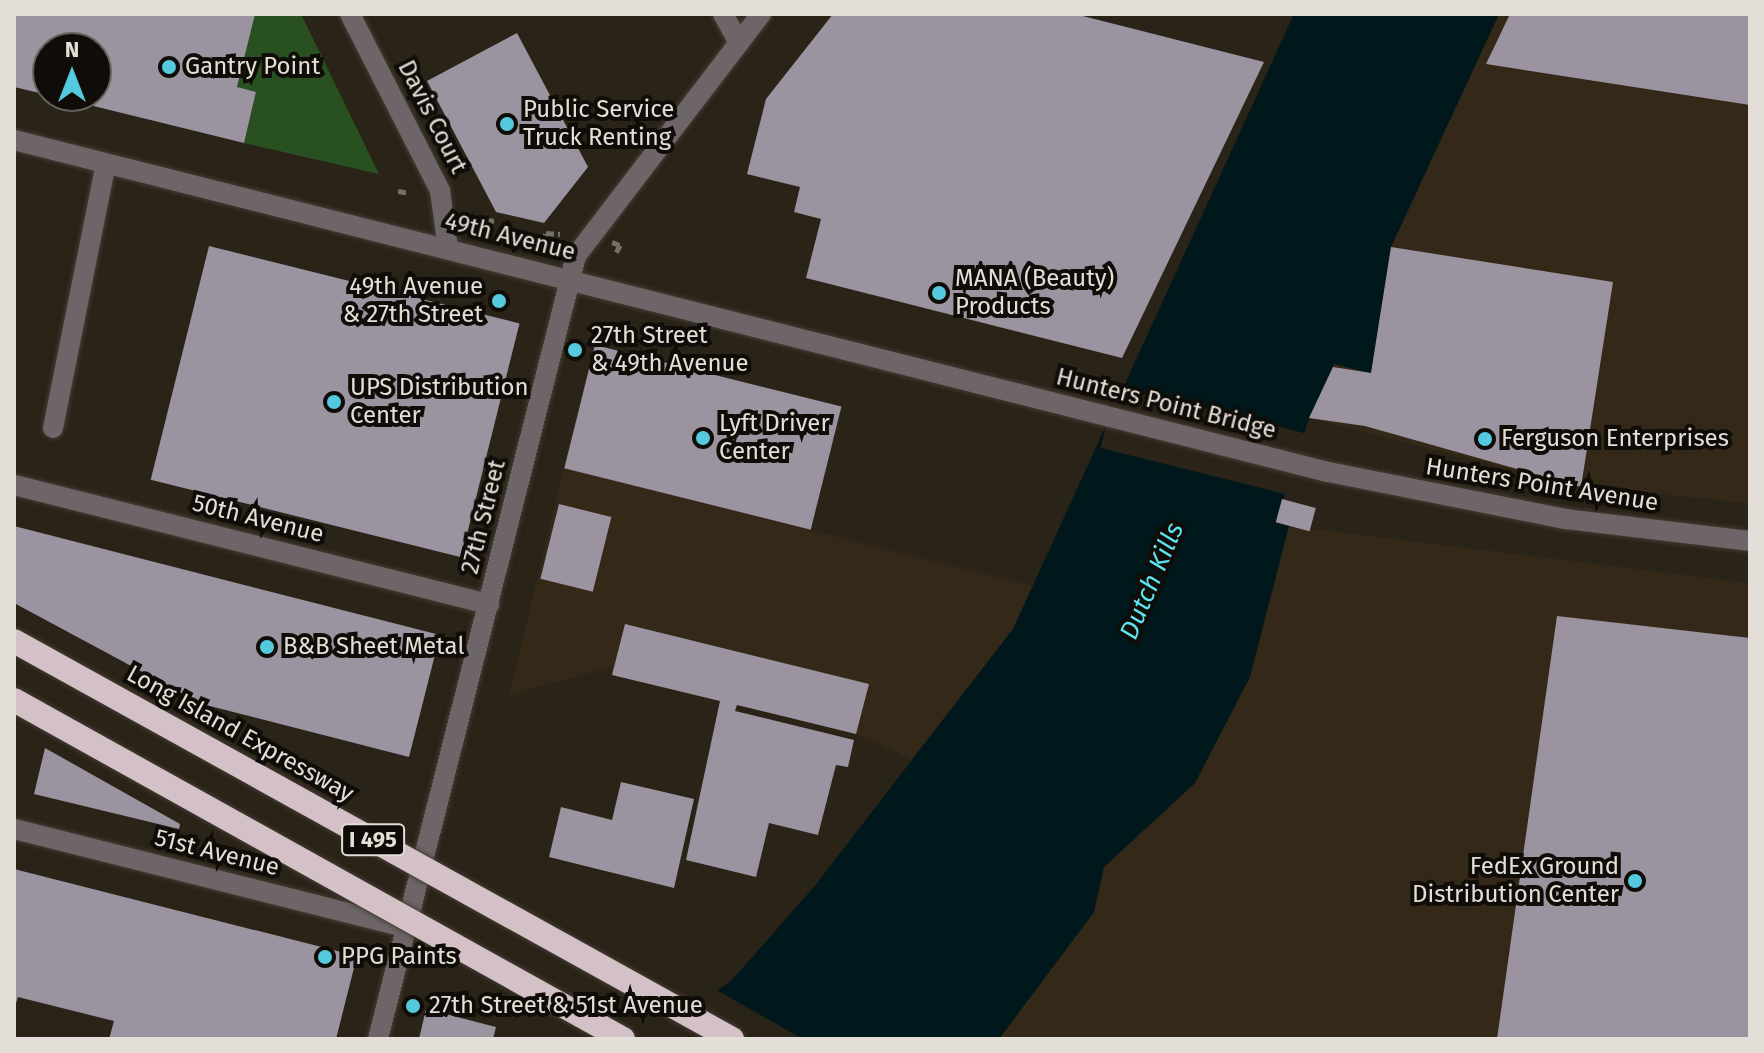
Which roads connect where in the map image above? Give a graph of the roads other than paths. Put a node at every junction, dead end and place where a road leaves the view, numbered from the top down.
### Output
1 (350, 14) edge
2 (723, 14) edge
3 (761, 14) edge
4 (739, 43) junction
5 (14, 140) edge
6 (106, 163) junction
7 (448, 249) junction
8 (570, 279) junction
9 (992, 388) joint
10 (53, 428) dead end
11 (1328, 472) joint
12 (14, 485) edge
13 (1750, 541) edge
14 (489, 604) junction
15 (14, 641) edge
16 (14, 700) edge
17 (14, 829) edge
18 (407, 928) junction
19 (378, 1039) edge
20 (623, 1039) edge
21 (732, 1039) edge

1 - 7 street, Davis Court
2 - 4 street
3 - 4 street, 27th Street
4 - 8 street, 27th Street
5 - 6 street, 49th Avenue
6 - 7 street, 49th Avenue
6 - 10 street
7 - 8 street, 49th Avenue
8 - 9 street, 49th Avenue
8 - 14 street, 27th Street
9 - 11 street, Hunters Point Bridge
11 - 13 street, Hunters Point Avenue
12 - 14 street, 50th Avenue
14 - 18 street, 27th Street
15 - 21 highway, Long Island Expressway / I 495, bridge
16 - 20 highway, I 495, bridge
17 - 18 street, 51st Avenue
18 - 19 street, 27th Street

